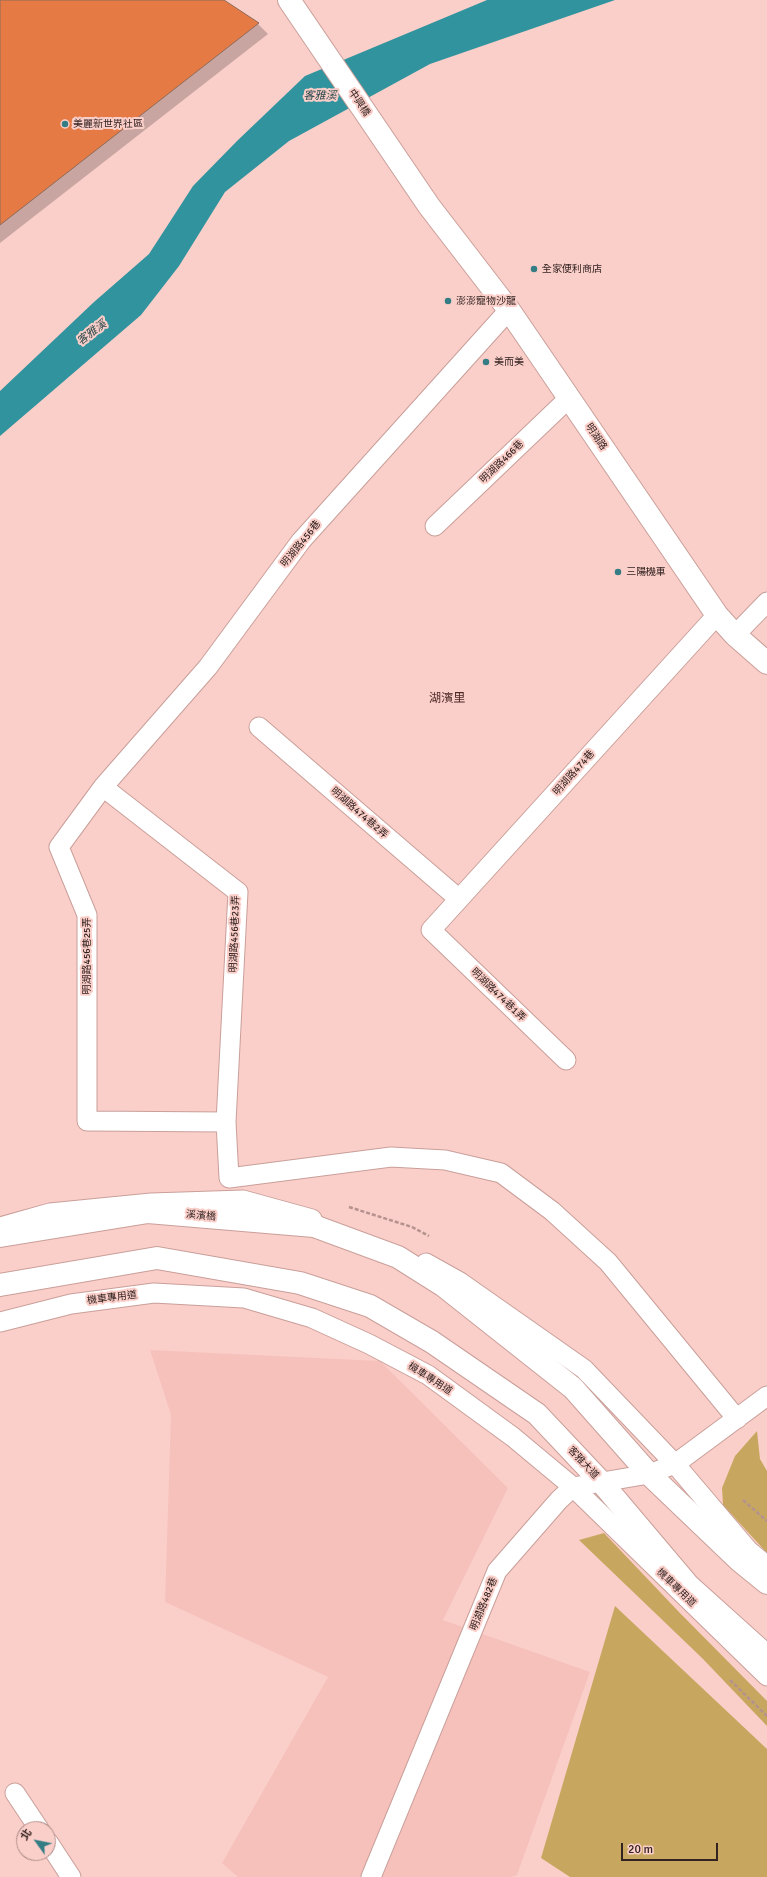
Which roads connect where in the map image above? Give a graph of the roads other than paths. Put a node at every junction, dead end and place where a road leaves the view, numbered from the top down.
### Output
1 (288, 0) edge
2 (429, 206) joint
3 (509, 310) junction
4 (569, 398) junction
5 (435, 526) dead end
6 (767, 602) edge
7 (717, 615) junction
8 (735, 636) junction
9 (767, 663) edge
10 (259, 727) dead end
11 (103, 787) junction
12 (459, 899) junction
13 (431, 930) joint
14 (566, 1060) dead end
15 (226, 1122) junction
16 (0, 1227) edge
17 (0, 1236) edge
18 (399, 1253) junction
19 (0, 1285) edge
20 (0, 1322) edge
21 (767, 1396) edge
22 (737, 1419) junction
23 (675, 1464) junction
24 (649, 1474) junction
25 (602, 1483) junction
26 (573, 1487) junction
27 (767, 1566) edge
28 (767, 1583) edge
29 (767, 1656) edge
30 (767, 1676) edge
31 (15, 1793) dead end
32 (34, 1821) edge
33 (56, 1854) edge
34 (72, 1877) edge
35 (371, 1877) edge

1 - 2 street, 中興橋
2 - 3 street, 明湖路
3 - 4 street, 明湖路
3 - 11 lane, 明湖路456巷
4 - 5 lane, 明湖路466巷
4 - 7 street, 明湖路
6 - 8 lane
7 - 8 street, 明湖路
7 - 12 lane, 明湖路474巷
8 - 9 street, 明湖路
10 - 12 lane, 明湖路474巷2弄
11 - 15 lane, 明湖路456巷23弄
11 - 15 lane, 明湖路456巷25弄
12 - 13 lane, 明湖路474巷
13 - 14 lane, 明湖路474巷1弄
15 - 22 lane
16 - 18 lane
17 - 18 street, 溪濱橋
18 - 23 lane
18 - 24 street
19 - 25 street, 客雅大道
20 - 26 lane, 機車專用道
21 - 22 lane
22 - 23 lane
23 - 24 lane
23 - 27 lane
24 - 25 lane
24 - 28 street
25 - 26 lane
25 - 29 street, 客雅大道
26 - 30 lane, 機車專用道
26 - 35 lane, 明湖路482巷
31 - 32 lane
33 - 34 lane

